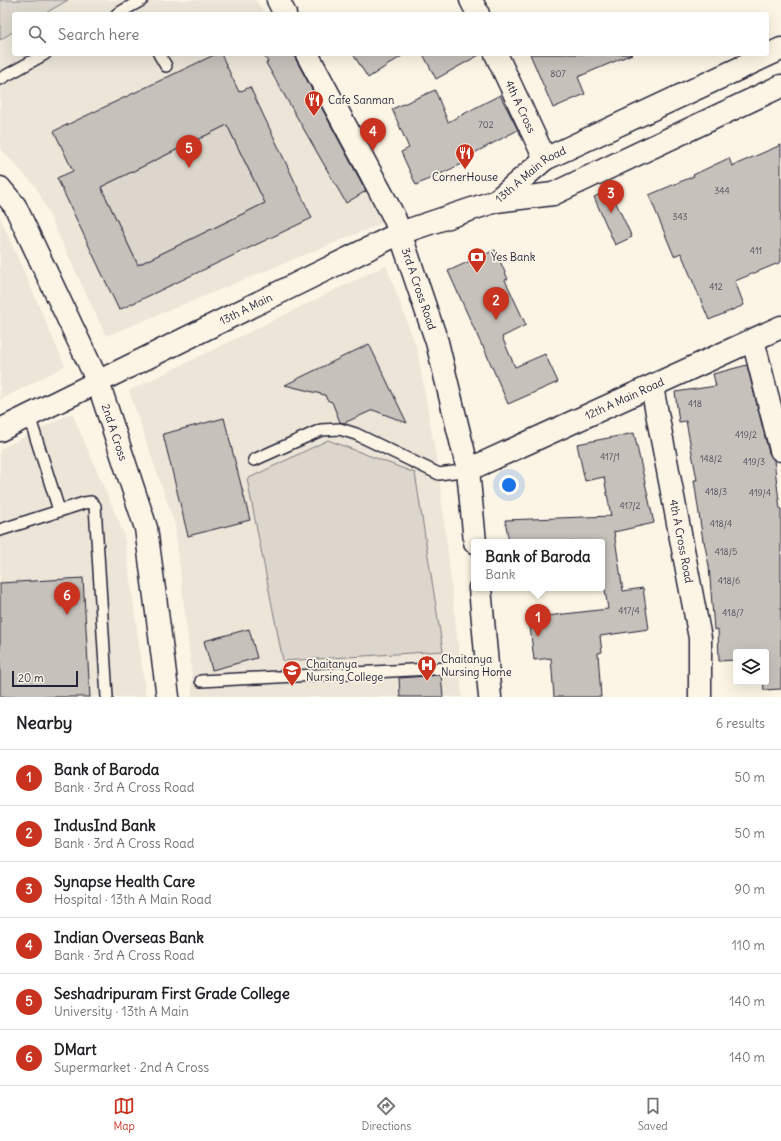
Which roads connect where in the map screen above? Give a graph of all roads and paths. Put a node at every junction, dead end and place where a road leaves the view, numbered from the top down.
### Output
1 (278, 0) edge
2 (471, 0) edge
3 (137, 7) edge
4 (123, 12) edge
5 (284, 12) edge
6 (477, 12) edge
7 (781, 49) edge
8 (769, 55) edge
9 (41, 56) edge
10 (160, 56) edge
11 (308, 56) edge
12 (497, 56) edge
13 (766, 56) edge
14 (166, 66) dead end
15 (0, 79) edge
16 (781, 86) edge
17 (545, 159) junction
18 (0, 188) edge
19 (496, 201) junction
20 (400, 233) junction
21 (781, 327) edge
22 (752, 340) junction
23 (98, 382) junction
24 (652, 387) junction
25 (29, 416) junction
26 (0, 430) edge
27 (781, 449) edge
28 (254, 460) dead end
29 (468, 470) junction
30 (59, 510) junction
31 (0, 530) edge
32 (475, 539) edge
33 (480, 591) edge
34 (487, 666) junction
35 (201, 681) dead end
36 (107, 697) edge
37 (168, 697) edge
38 (490, 697) edge
39 (700, 697) edge

1 - 5 street
2 - 6 street
3 - 4 lane
7 - 8 street, 13th A Main Road
9 - 15 lane
10 - 14 lane
11 - 20 street, 3rd A Cross Road
12 - 17 street, 4th A Cross
13 - 17 street, 13th A Main Road
16 - 19 street, 13th A Main Road
17 - 19 street, 13th A Main Road
18 - 23 street, 2nd A Cross
19 - 20 street, 13th A Main
20 - 23 street, 13th A Main
20 - 29 street, 3rd A Cross Road
21 - 22 street, 12th A Main Road
22 - 24 street, 12th A Main Road
22 - 27 street
23 - 25 street, 13th A Main
23 - 37 street, 2nd A Cross
24 - 29 street, 12th A Main Road
24 - 39 street, 4th A Cross Road
25 - 26 street, 13th A Main
25 - 30 lane
28 - 29 lane
29 - 32 street, 3rd A Cross Road
30 - 31 lane
30 - 36 lane
33 - 34 street
34 - 35 lane
34 - 38 street

